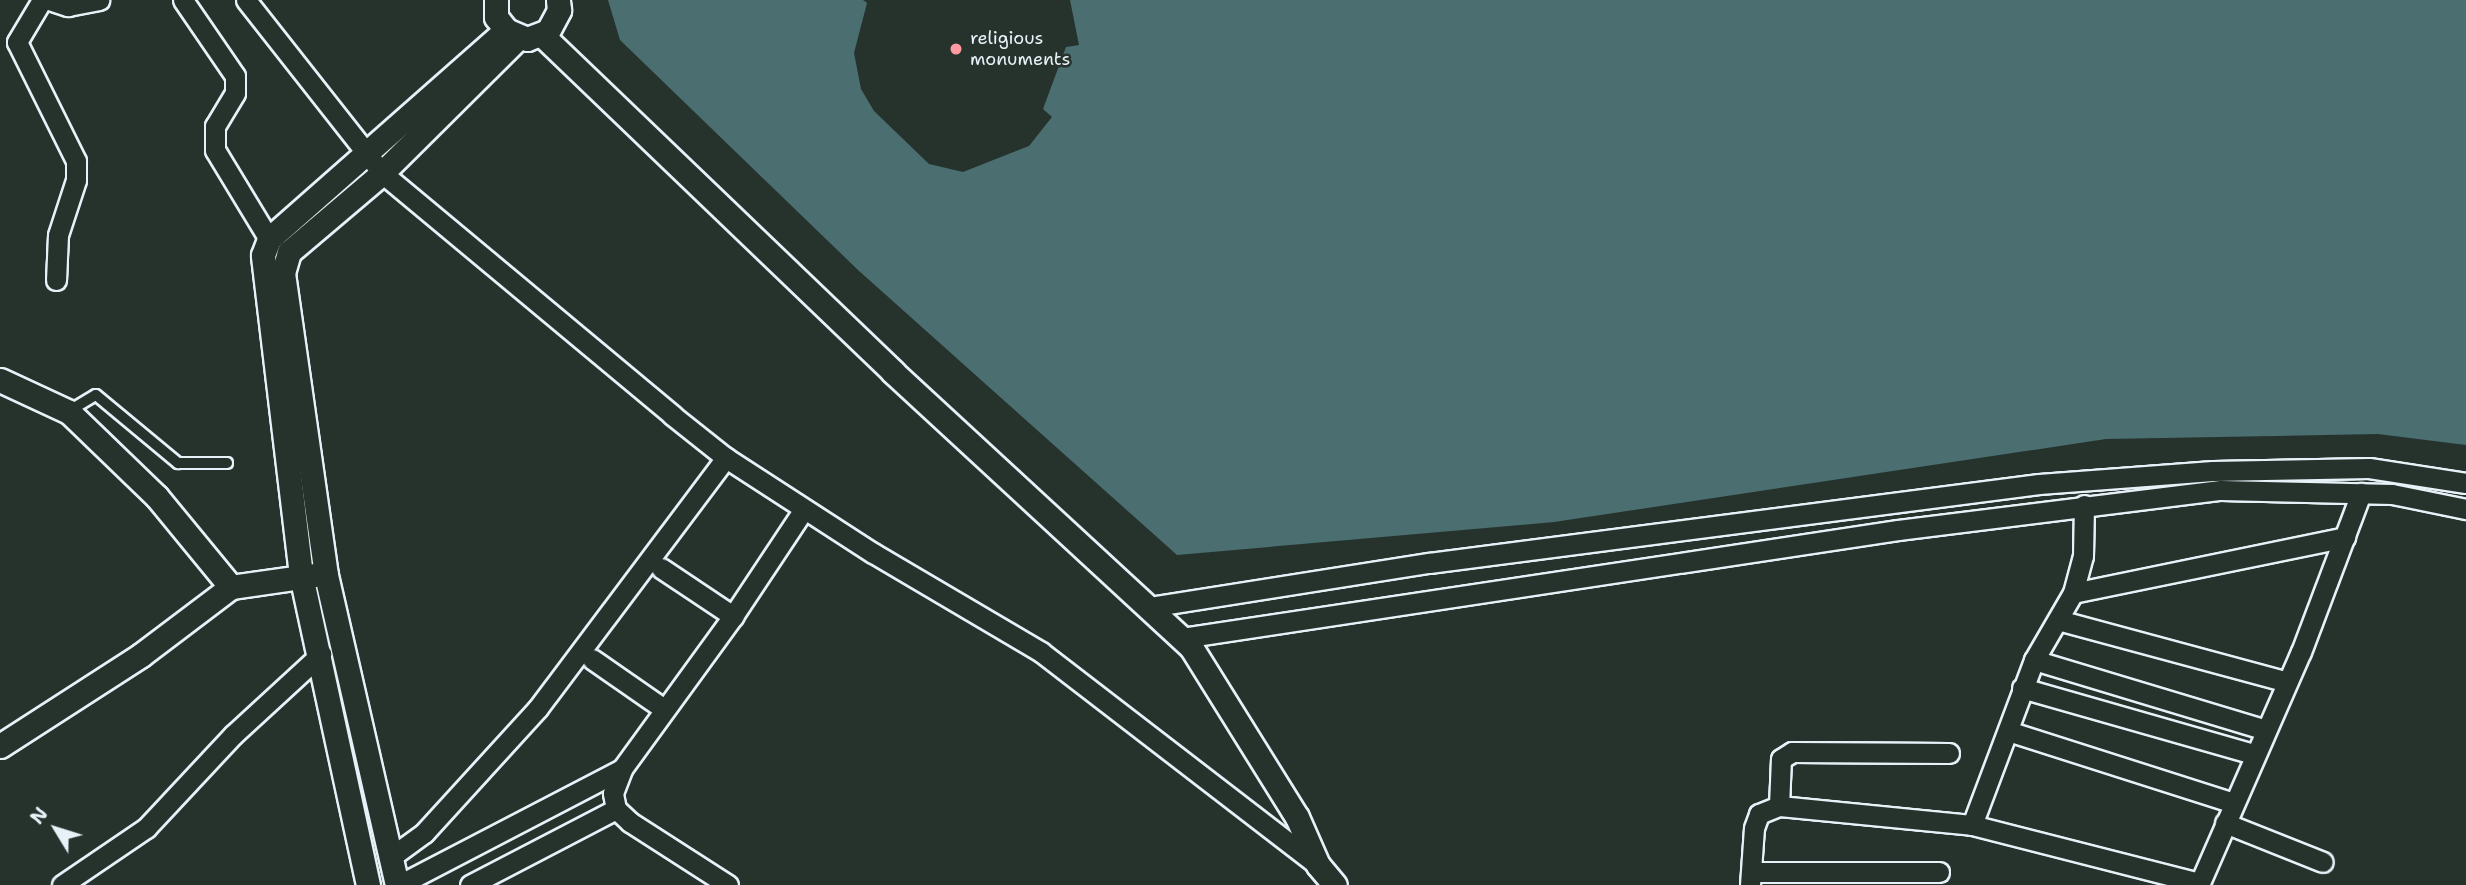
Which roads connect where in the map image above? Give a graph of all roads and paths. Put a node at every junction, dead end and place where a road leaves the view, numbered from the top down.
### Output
1 (42, 0) edge
2 (49, 0) edge
3 (99, 0) edge
4 (183, 0) edge
5 (246, 0) edge
6 (496, 0) edge
7 (558, 0) edge
8 (512, 34) junction
9 (543, 36) junction
10 (367, 156) junction
11 (383, 173) junction
12 (269, 239) junction
13 (56, 280) dead end
14 (0, 380) edge
15 (69, 412) junction
16 (726, 458) junction
17 (227, 463) dead end
18 (2466, 483) edge
19 (2361, 493) junction
20 (2084, 505) junction
21 (804, 509) junction
22 (1844, 509) junction
23 (2466, 509) edge
24 (2345, 537) junction
25 (1846, 538) junction
26 (661, 568) dead end
27 (301, 575) junction
28 (326, 575) junction
29 (231, 587) junction
30 (2073, 593) junction
31 (1150, 607) junction
32 (733, 616) junction
33 (2058, 620) junction
34 (1182, 638) junction
35 (321, 654) junction
36 (592, 659) dead end
37 (2034, 660) junction
38 (2287, 682) junction
39 (2022, 688) junction
40 (664, 709) junction
41 (2266, 730) junction
42 (2008, 731) junction
43 (0, 747) edge
44 (1949, 753) dead end
45 (2254, 754) junction
46 (622, 768) junction
47 (2234, 803) junction
48 (1779, 806) junction
49 (616, 809) junction
50 (2225, 823) junction
51 (1972, 825) junction
52 (391, 857) junction
53 (2323, 862) dead end
54 (1318, 865) junction
55 (1939, 872) dead end
56 (1751, 878) edge
57 (2199, 884) edge
58 (62, 885) edge
59 (368, 885) edge
60 (398, 885) edge
61 (470, 885) edge
62 (728, 885) edge
63 (1335, 885) edge

1 - 13 street
2 - 3 street
4 - 12 street
5 - 10 street
6 - 8 street
7 - 9 street
8 - 9 street
8 - 10 street
8 - 11 street
9 - 31 street
10 - 11 street
10 - 12 street
11 - 16 street
11 - 28 street
12 - 27 street
14 - 15 street
15 - 17 lane
15 - 29 street
16 - 21 street
16 - 52 street
18 - 22 street
19 - 20 street
19 - 23 street
19 - 24 street
20 - 25 street
20 - 30 street
21 - 32 street
21 - 54 street
22 - 25 street
22 - 31 street
24 - 30 street
24 - 38 street
25 - 34 street
26 - 32 street
27 - 28 street
27 - 29 street
27 - 35 street
28 - 52 street
29 - 43 street
30 - 33 street
31 - 34 street
32 - 40 street
33 - 37 street
33 - 38 street
34 - 54 street
35 - 58 street
35 - 59 street
36 - 40 street
37 - 39 street
37 - 41 street
38 - 41 street
39 - 42 street
39 - 45 street
40 - 46 street
41 - 45 street
42 - 47 street
42 - 51 street
44 - 48 street
45 - 47 street
46 - 49 street
46 - 60 street
47 - 50 street
48 - 51 street
48 - 56 street
49 - 61 street
49 - 62 street
50 - 53 street
50 - 57 street
51 - 57 street
52 - 60 street
54 - 63 street
55 - 56 street

